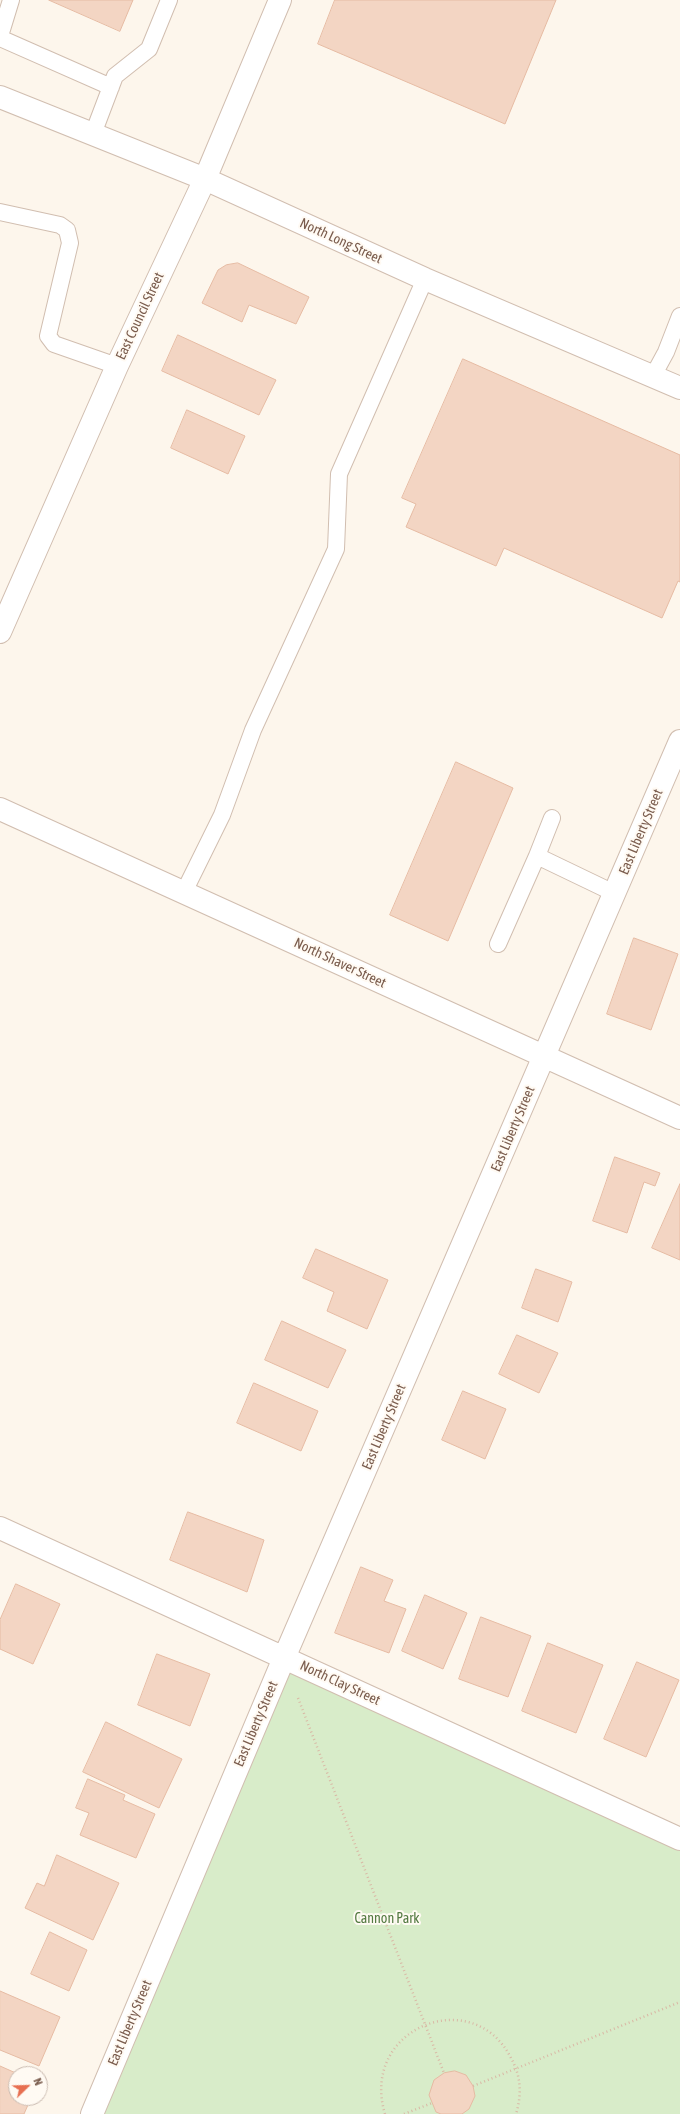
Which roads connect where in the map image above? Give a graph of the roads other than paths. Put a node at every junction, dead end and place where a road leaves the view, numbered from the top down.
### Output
1 (11, 0) edge
2 (170, 0) edge
3 (280, 0) edge
4 (0, 37) edge
5 (111, 86) junction
6 (0, 97) edge
7 (93, 134) junction
8 (205, 179) junction
9 (0, 212) edge
10 (425, 279) junction
11 (680, 316) edge
12 (117, 366) junction
13 (654, 376) junction
14 (680, 388) edge
15 (0, 632) edge
16 (680, 741) edge
17 (0, 809) edge
18 (552, 818) dead end
19 (537, 856) junction
20 (184, 892) junction
21 (614, 893) junction
22 (498, 944) dead end
23 (545, 1056) junction
24 (680, 1118) edge
25 (0, 1528) edge
26 (284, 1658) junction
27 (680, 1839) edge
28 (92, 2114) edge

1 - 4 lane
2 - 5 lane
3 - 8 street, East Council Street
4 - 5 lane
5 - 7 lane
6 - 7 street, North Long Street
7 - 8 street, North Long Street
8 - 10 street, North Long Street
8 - 12 street, East Council Street
9 - 12 lane
10 - 13 street, North Long Street
10 - 20 lane
11 - 13 lane
12 - 15 street, East Council Street
13 - 14 street, North Long Street
16 - 21 street, East Liberty Street
17 - 20 street, North Shaver Street
18 - 19 lane
19 - 21 lane
19 - 22 lane
20 - 23 street, North Shaver Street
21 - 23 street, East Liberty Street
23 - 24 street, North Shaver Street
23 - 26 street, East Liberty Street
25 - 26 street, North Clay Street
26 - 27 street, North Clay Street
26 - 28 street, East Liberty Street

